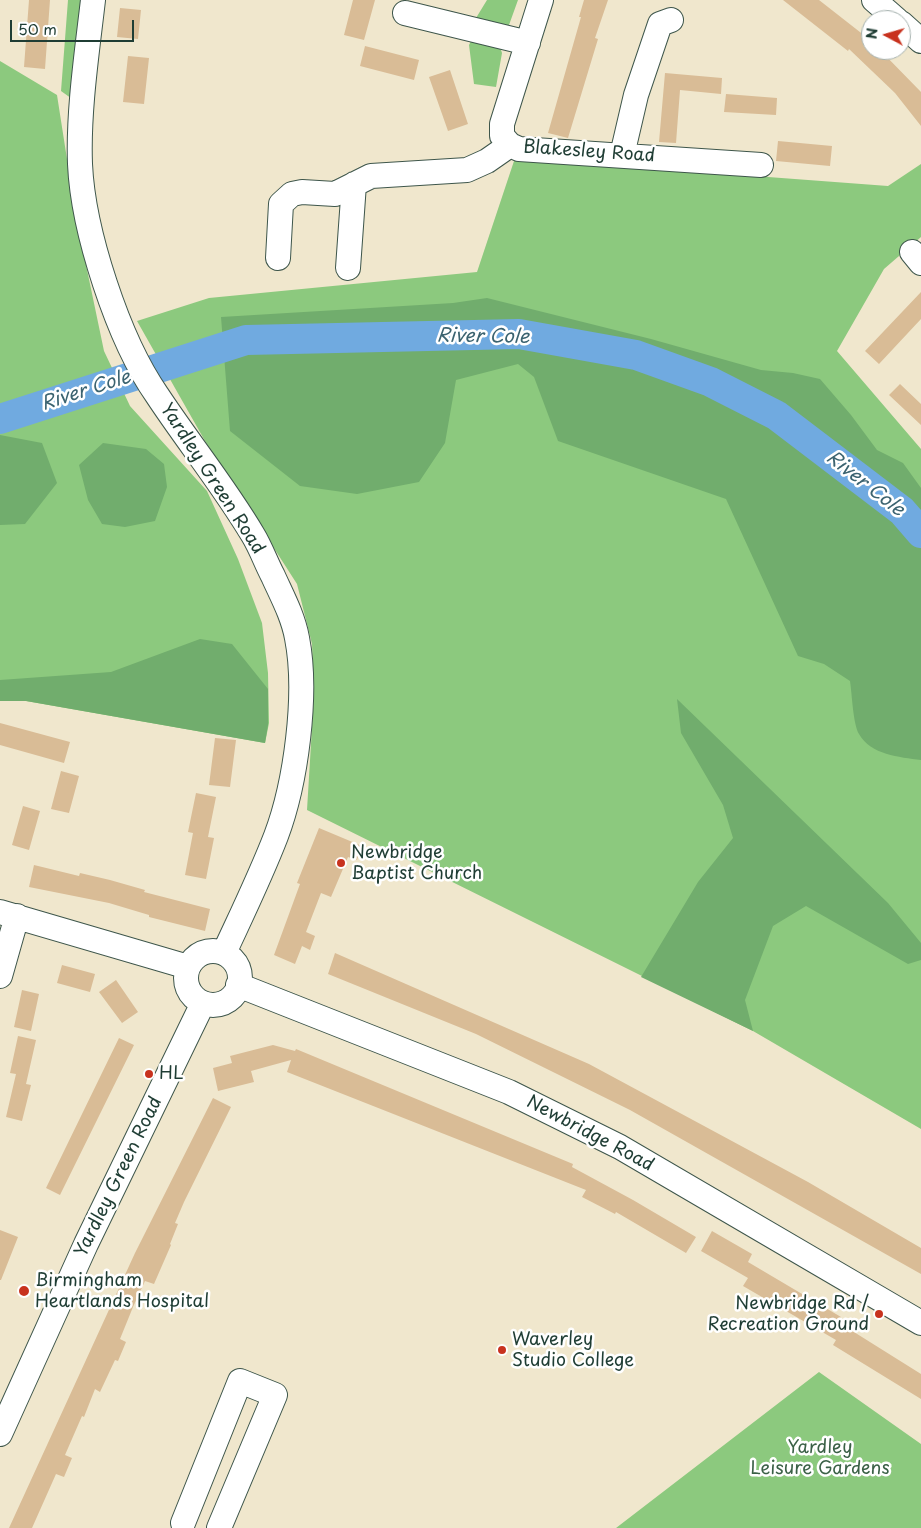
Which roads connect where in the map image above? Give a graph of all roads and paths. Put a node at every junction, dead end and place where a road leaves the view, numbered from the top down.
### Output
1 (93, 0) edge
2 (541, 0) edge
3 (874, 0) edge
4 (886, 10) edge
5 (405, 13) dead end
6 (671, 20) dead end
7 (911, 32) edge
8 (921, 41) edge
9 (528, 44) junction
10 (510, 145) junction
11 (622, 155) junction
12 (761, 165) dead end
13 (354, 184) junction
14 (278, 258) dead end
15 (348, 268) dead end
16 (9, 914) edge
17 (224, 953) junction
18 (188, 967) junction
19 (0, 976) edge
20 (238, 985) junction
21 (203, 1003) junction
22 (921, 1323) edge
23 (0, 1434) edge
24 (181, 1526) edge
25 (219, 1528) edge

1 - 17 street, Yardley Green Road
2 - 9 street, Blakesley Road
3 - 4 street
5 - 9 street
6 - 11 street
7 - 8 street
9 - 10 street, Blakesley Road
10 - 11 street, Blakesley Road
10 - 13 street
11 - 12 street, Blakesley Road
13 - 14 street
13 - 15 street
16 - 18 street
16 - 19 street
17 - 18 street
17 - 20 street
18 - 21 street
20 - 21 street
20 - 22 street, Newbridge Road
21 - 23 street, Yardley Green Road
24 - 25 street

